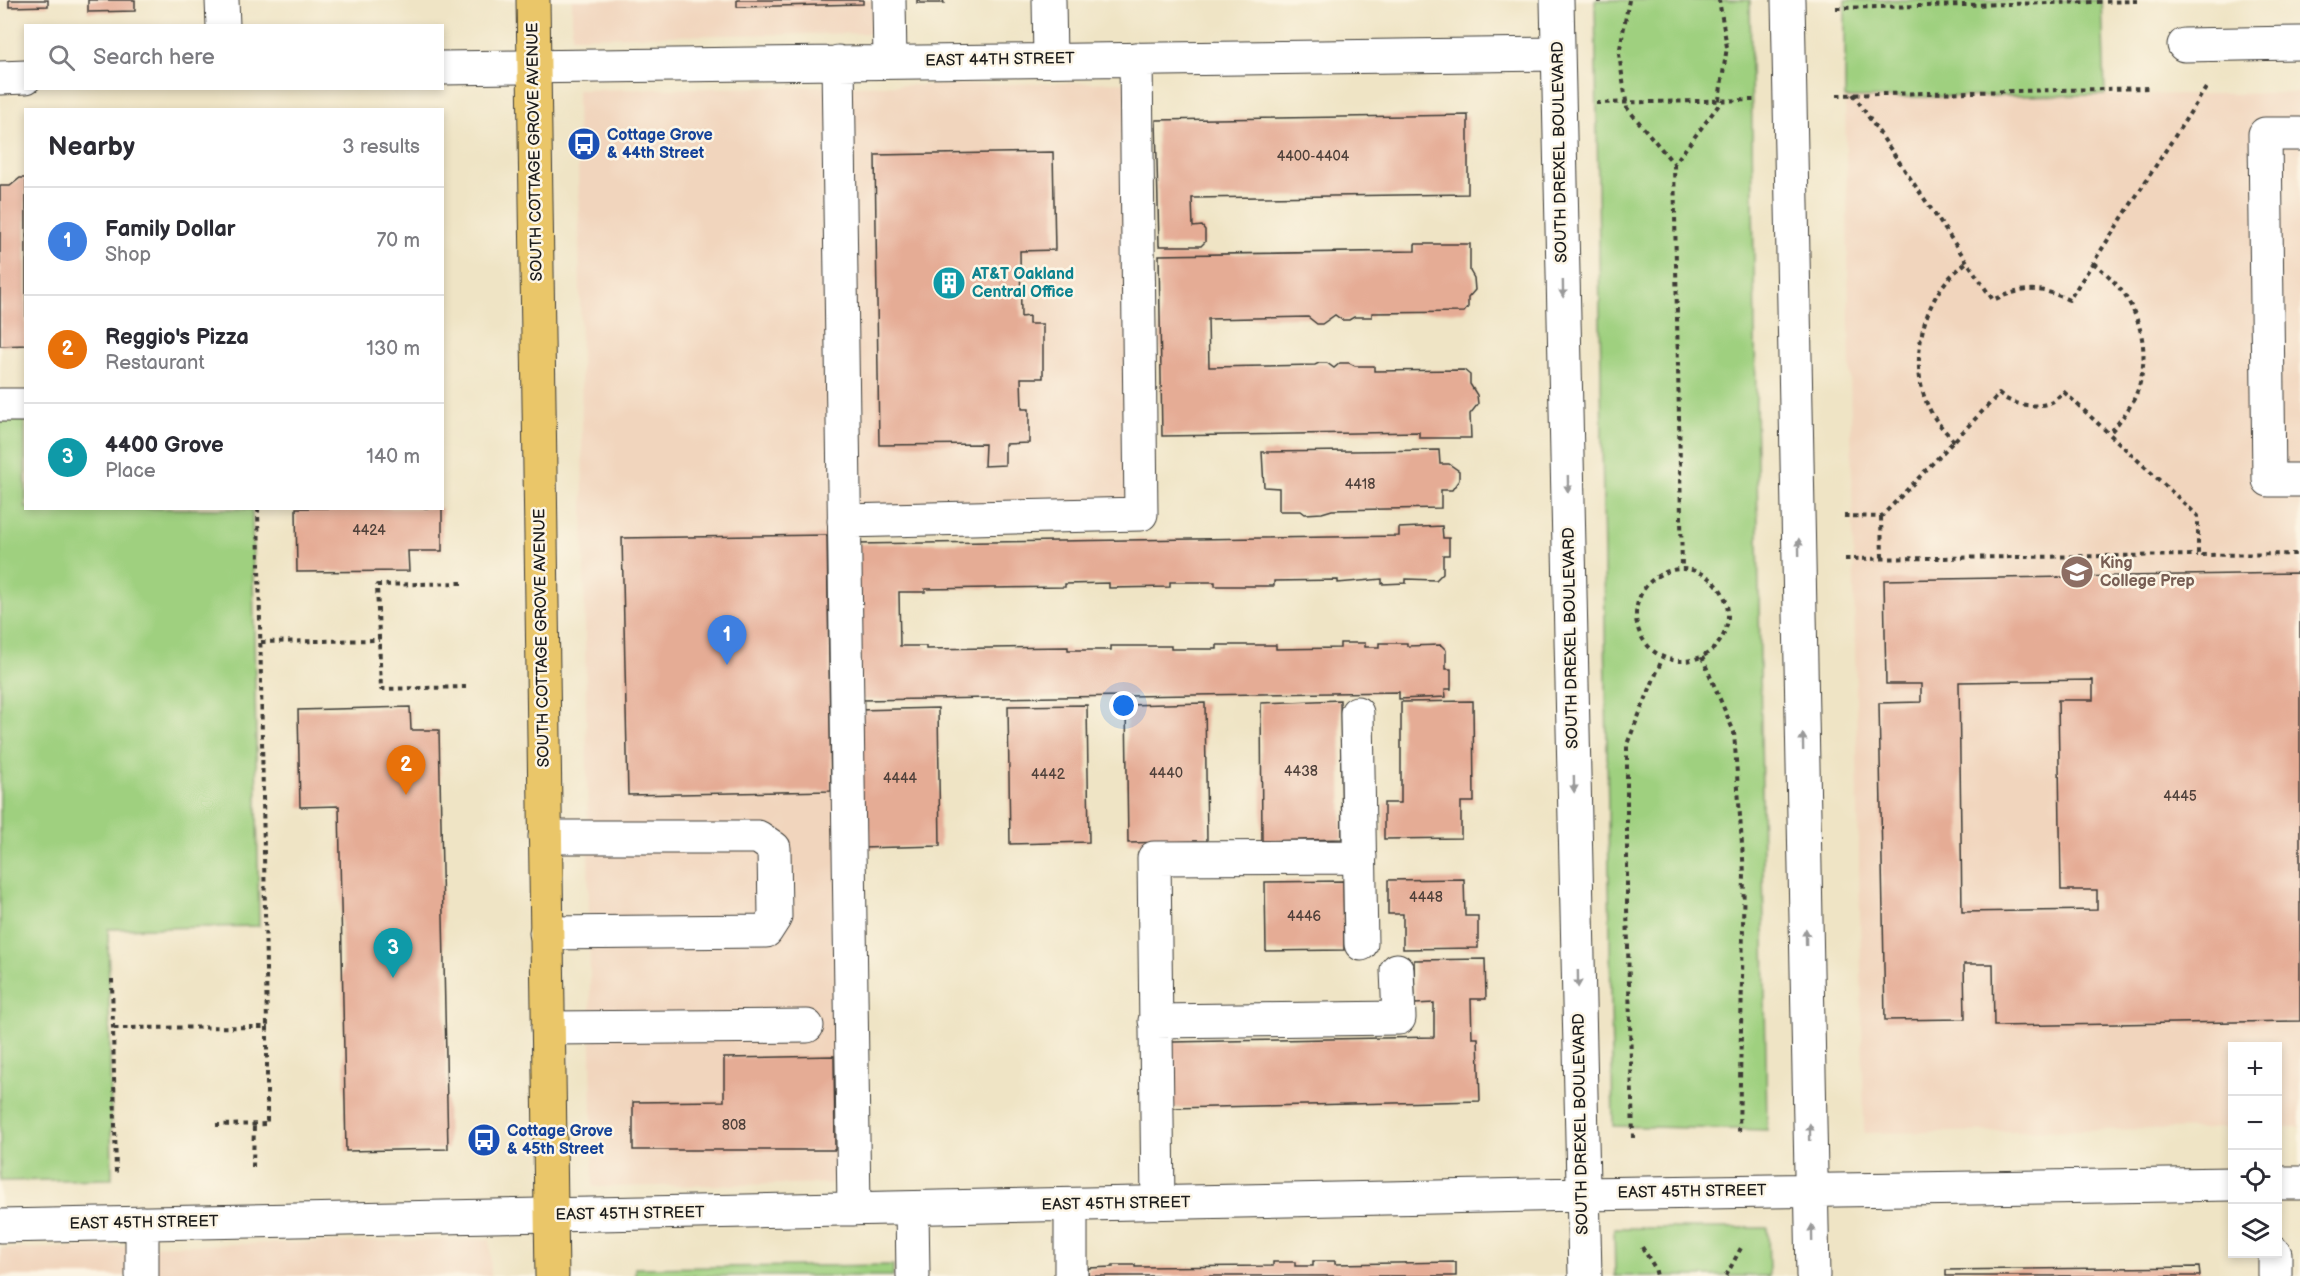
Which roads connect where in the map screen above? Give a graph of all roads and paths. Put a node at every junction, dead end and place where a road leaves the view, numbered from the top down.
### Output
1 (222, 0) edge
2 (533, 0) edge
3 (889, 0) edge
4 (1049, 0) edge
5 (1557, 0) edge
6 (1605, 0) edge
7 (1629, 0) edge
8 (1719, 0) edge
9 (1788, 0) edge
10 (1597, 1) edge
11 (2137, 1) edge
12 (1836, 8) dead end
13 (223, 24) edge
14 (2300, 43) edge
15 (2184, 45) dead end
16 (1558, 54) junction
17 (1136, 58) junction
18 (1050, 59) junction
19 (890, 61) junction
20 (838, 62) junction
21 (534, 67) junction
22 (444, 68) edge
23 (24, 77) edge
24 (0, 78) edge
25 (2150, 87) dead end
26 (2206, 87) dead end
27 (1853, 94) junction
28 (1837, 95) dead end
29 (1719, 100) junction
30 (1758, 100) dead end
31 (1596, 103) dead end
32 (1626, 103) junction
33 (2300, 134) edge
34 (1674, 164) junction
35 (1967, 262) junction
36 (2093, 262) junction
37 (0, 405) edge
38 (24, 405) edge
39 (2109, 434) junction
40 (1954, 441) junction
41 (2300, 480) edge
42 (258, 510) edge
43 (1844, 516) dead end
44 (1881, 517) junction
45 (844, 521) junction
46 (2300, 554) edge
47 (2198, 555) junction
48 (1882, 558) junction
49 (1845, 559) dead end
50 (1682, 569) junction
51 (462, 583) dead end
52 (379, 640) junction
53 (261, 642) junction
54 (1663, 657) junction
55 (1702, 657) junction
56 (466, 687) dead end
57 (1357, 713) dead end
58 (545, 837) junction
59 (1359, 857) junction
60 (546, 933) junction
61 (1361, 944) dead end
62 (1397, 970) dead end
63 (112, 979) dead end
64 (1155, 1021) junction
65 (807, 1026) dead end
66 (267, 1027) junction
67 (114, 1028) junction
68 (548, 1028) junction
69 (254, 1124) junction
70 (216, 1125) dead end
71 (1739, 1135) dead end
72 (1633, 1138) dead end
73 (254, 1167) dead end
74 (116, 1174) dead end
75 (2282, 1183) edge
76 (2300, 1183) edge
77 (2228, 1184) edge
78 (1811, 1190) junction
79 (1583, 1194) junction
80 (1158, 1203) junction
81 (1071, 1204) junction
82 (912, 1208) junction
83 (854, 1209) junction
84 (551, 1215) junction
85 (142, 1223) junction
86 (0, 1226) edge
87 (1742, 1246) dead end
88 (1642, 1247) dead end
89 (2275, 1258) edge
90 (142, 1276) edge
91 (552, 1276) edge
92 (913, 1276) edge
93 (1071, 1276) edge
94 (1585, 1276) edge
95 (1657, 1276) edge
96 (1726, 1276) edge
97 (1813, 1276) edge
98 (2275, 1276) edge

1 - 13 street
2 - 21 main road, SOUTH COTTAGE GROVE AVENUE
3 - 19 street
4 - 18 street
5 - 16 street, SOUTH DREXEL BOULEVARD
6 - 10 path
7 - 32 path
8 - 29 path
78 -> 9 street
11 - 12 path
14 - 15 street
16 - 17 street, EAST 44TH STREET
16 -> 79 street, SOUTH DREXEL BOULEVARD
17 - 18 street, EAST 44TH STREET
17 - 45 street
18 - 19 street, EAST 44TH STREET
19 - 20 street, EAST 44TH STREET
20 - 21 street, EAST 44TH STREET
20 - 45 street
21 - 22 street, EAST 44TH STREET
21 - 58 main road, SOUTH COTTAGE GROVE AVENUE
23 - 24 street
25 - 27 path
26 - 36 path
27 - 28 path
27 - 35 path
29 - 30 path
29 - 32 path
29 - 34 path
31 - 32 path
32 - 34 path
33 - 41 street
34 - 50 path
35 - 36 path
35 - 40 path
36 - 39 path
37 - 38 street
39 - 40 path
39 - 47 path
40 - 44 path
42 - 53 path
43 - 44 path
44 - 48 path
45 - 83 street
46 - 47 path
47 - 48 path
48 - 49 path
50 - 54 path
50 - 55 path
51 - 52 path
52 - 53 path
52 - 56 path
53 - 66 path
54 - 55 path
54 - 72 path
55 - 71 path
57 - 59 street
58 - 60 main road, SOUTH COTTAGE GROVE AVENUE
58 - 60 street
59 - 61 street
59 - 64 street
60 - 68 main road, SOUTH COTTAGE GROVE AVENUE
62 - 64 street
63 - 67 path
64 - 80 street
65 - 68 street
66 - 67 path
66 - 69 path
67 - 74 path
68 - 84 main road, SOUTH COTTAGE GROVE AVENUE
69 - 70 path
69 - 73 path
75 - 76 street
77 - 78 street, EAST 45TH STREET
78 - 79 street, EAST 45TH STREET
97 -> 78 street
79 - 80 street, EAST 45TH STREET
79 - 94 street, SOUTH DREXEL BOULEVARD
80 - 81 street, EAST 45TH STREET
81 - 82 street, EAST 45TH STREET
81 - 93 street
82 - 83 street, EAST 45TH STREET
82 - 92 street
83 - 84 street, EAST 45TH STREET
84 - 85 street, EAST 45TH STREET
84 - 91 main road, SOUTH COTTAGE GROVE AVENUE
85 - 86 street, EAST 45TH STREET
85 - 90 street
87 - 96 path
88 - 95 path
89 - 98 street

